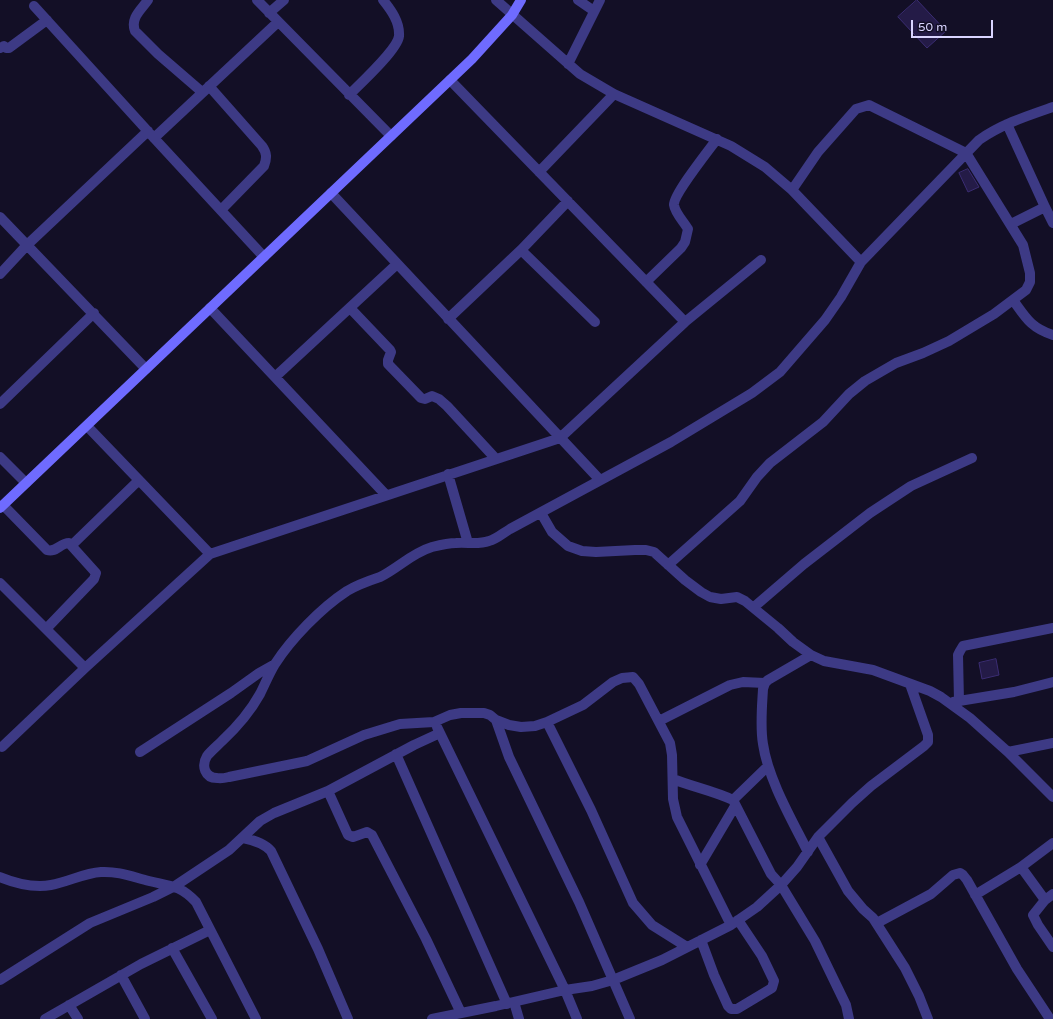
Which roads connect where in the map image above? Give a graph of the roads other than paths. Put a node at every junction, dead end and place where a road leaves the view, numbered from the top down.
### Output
1 (148, 0) edge
2 (256, 0) edge
3 (284, 0) edge
4 (383, 0) edge
5 (496, 0) edge
6 (521, 0) edge
7 (578, 0) edge
8 (600, 0) edge
9 (34, 6) dead end
10 (594, 10) junction
11 (269, 14) junction
12 (512, 15) junction
13 (47, 20) junction
14 (278, 22) junction
15 (1, 46) edge
16 (568, 64) junction
17 (450, 80) junction
18 (205, 89) junction
19 (614, 94) junction
20 (349, 95) junction
21 (1053, 107) edge
22 (1007, 124) junction
23 (151, 135) junction
24 (391, 136) junction
25 (717, 139) junction
26 (966, 153) junction
27 (539, 172) junction
28 (792, 190) junction
29 (331, 194) junction
30 (568, 201) junction
31 (1045, 207) junction
32 (221, 210) junction
33 (0, 216) edge
34 (1053, 223) edge
35 (1011, 224) junction
36 (27, 245) junction
37 (521, 250) junction
38 (264, 256) junction
39 (761, 260) dead end
40 (861, 262) junction
41 (397, 264) junction
42 (0, 274) edge
43 (646, 282) junction
44 (1013, 300) junction
45 (210, 308) junction
46 (350, 308) junction
47 (94, 313) junction
48 (448, 319) junction
49 (595, 322) dead end
50 (685, 322) junction
51 (1053, 335) edge
52 (146, 369) junction
53 (275, 377) junction
54 (0, 404) edge
55 (87, 426) junction
56 (560, 438) junction
57 (0, 457) edge
58 (972, 458) dead end
59 (496, 459) junction
60 (448, 474) junction
61 (139, 480) junction
62 (600, 480) junction
63 (26, 483) junction
64 (386, 495) junction
65 (2, 507) edge
66 (540, 512) junction
67 (468, 543) junction
68 (72, 545) junction
69 (210, 554) junction
70 (668, 565) junction
71 (0, 582) edge
72 (754, 607) junction
73 (1053, 628) edge
74 (46, 629) junction
75 (811, 654) junction
76 (275, 664) junction
77 (85, 668) junction
78 (1053, 682) edge
79 (765, 683) junction
80 (910, 684) junction
81 (954, 702) junction
82 (496, 720) junction
83 (659, 721) junction
84 (434, 722) junction
85 (547, 722) junction
86 (440, 733) junction
87 (1053, 743) edge
88 (2, 747) dead end
89 (140, 752) dead end
90 (1008, 752) junction
91 (396, 754) junction
92 (768, 766) junction
93 (673, 779) junction
94 (328, 791) junction
95 (1053, 797) edge
96 (734, 803) junction
97 (818, 837) junction
98 (243, 838) junction
99 (1053, 843) edge
100 (808, 852) junction
101 (700, 865) junction
102 (1021, 867) junction
103 (0, 877) edge
104 (781, 885) junction
105 (175, 886) junction
106 (975, 895) junction
107 (1049, 897) edge
108 (735, 923) junction
109 (877, 923) junction
110 (210, 930) junction
111 (701, 940) junction
112 (688, 947) junction
113 (1053, 947) edge
114 (172, 948) junction
115 (121, 975) junction
116 (0, 980) edge
117 (613, 980) junction
118 (566, 990) junction
119 (510, 1003) junction
120 (69, 1005) junction
121 (461, 1013) junction
122 (447, 1018) edge
123 (46, 1019) edge
124 (78, 1019) edge
125 (145, 1019) edge
126 (212, 1019) edge
127 (256, 1019) edge
128 (348, 1019) edge
129 (432, 1019) edge
130 (519, 1019) edge
131 (577, 1019) edge
132 (630, 1019) edge
133 (850, 1019) edge
134 (928, 1019) edge
135 (1050, 1019) edge

1 - 18 street
2 - 11 street
3 - 11 street
4 - 20 street
5 - 12 street
6 - 12 main road
7 - 10 street
8 - 10 street
9 - 13 street
10 - 16 street
11 - 14 street
12 - 16 street
12 - 17 main road
13 - 15 street
13 - 23 street
14 - 18 street
14 - 20 street
16 - 19 street
17 - 24 main road
17 - 27 street
18 - 23 street
18 - 32 street
19 - 25 street
19 - 27 street
20 - 24 street
21 - 22 street
22 - 26 street
22 - 31 street
23 - 32 street
23 - 36 street
24 - 29 main road
25 - 28 street
25 - 43 street
26 - 28 street
26 - 35 street
26 - 40 street
27 - 30 street
28 - 40 street
29 - 38 main road
29 - 41 street
30 - 37 street
30 - 43 street
31 - 34 street
31 - 35 street
32 - 38 street
33 - 36 street
35 - 44 street
36 - 42 street
36 - 47 street
37 - 48 street
37 - 49 street
38 - 45 main road
39 - 50 street
40 - 62 street
41 - 46 street
41 - 48 street
43 - 50 street
44 - 51 street
44 - 70 street
45 - 52 main road
45 - 53 street
46 - 53 street
46 - 59 street
47 - 52 street
47 - 54 street
48 - 56 street
50 - 56 street
52 - 55 main road
53 - 64 street
55 - 61 street
55 - 63 main road
56 - 59 street
56 - 62 street
57 - 63 street
58 - 72 street
59 - 60 street
60 - 64 street
60 - 67 street
61 - 68 street
61 - 69 street
62 - 66 street
63 - 65 main road
64 - 69 street
65 - 68 street
66 - 67 street
66 - 70 street
67 - 76 street
68 - 74 street
69 - 77 street
70 - 72 street
71 - 74 street
72 - 75 street
73 - 81 street
74 - 77 street
75 - 79 street
75 - 80 street
76 - 84 street
76 - 89 street
77 - 88 street
78 - 81 street
79 - 83 street
79 - 92 street
80 - 81 street
80 - 97 street
81 - 90 street
82 - 84 street
82 - 85 street
82 - 117 street
83 - 85 street
83 - 93 street
84 - 86 street
85 - 112 street
86 - 91 street
86 - 118 street
87 - 90 street
90 - 95 street
91 - 94 street
91 - 119 street
92 - 96 street
92 - 100 street
93 - 96 street
93 - 101 street
94 - 98 street
94 - 121 street
96 - 101 street
96 - 104 street
97 - 100 street
97 - 109 street
98 - 105 street
98 - 128 street
99 - 102 street
100 - 104 street
101 - 108 street
102 - 106 street
102 - 107 street
103 - 105 street
104 - 108 street
104 - 133 street
105 - 110 street
105 - 116 street
106 - 109 street
106 - 135 street
107 - 113 street
108 - 111 street
108 - 111 street
109 - 134 street
110 - 114 street
110 - 127 street
111 - 112 street
112 - 117 street
114 - 115 street
114 - 126 street
115 - 120 street
115 - 125 street
117 - 118 street
117 - 132 street
118 - 119 street
118 - 131 street
119 - 121 street
119 - 130 street
120 - 123 street
120 - 124 street
121 - 122 street
122 - 129 street

